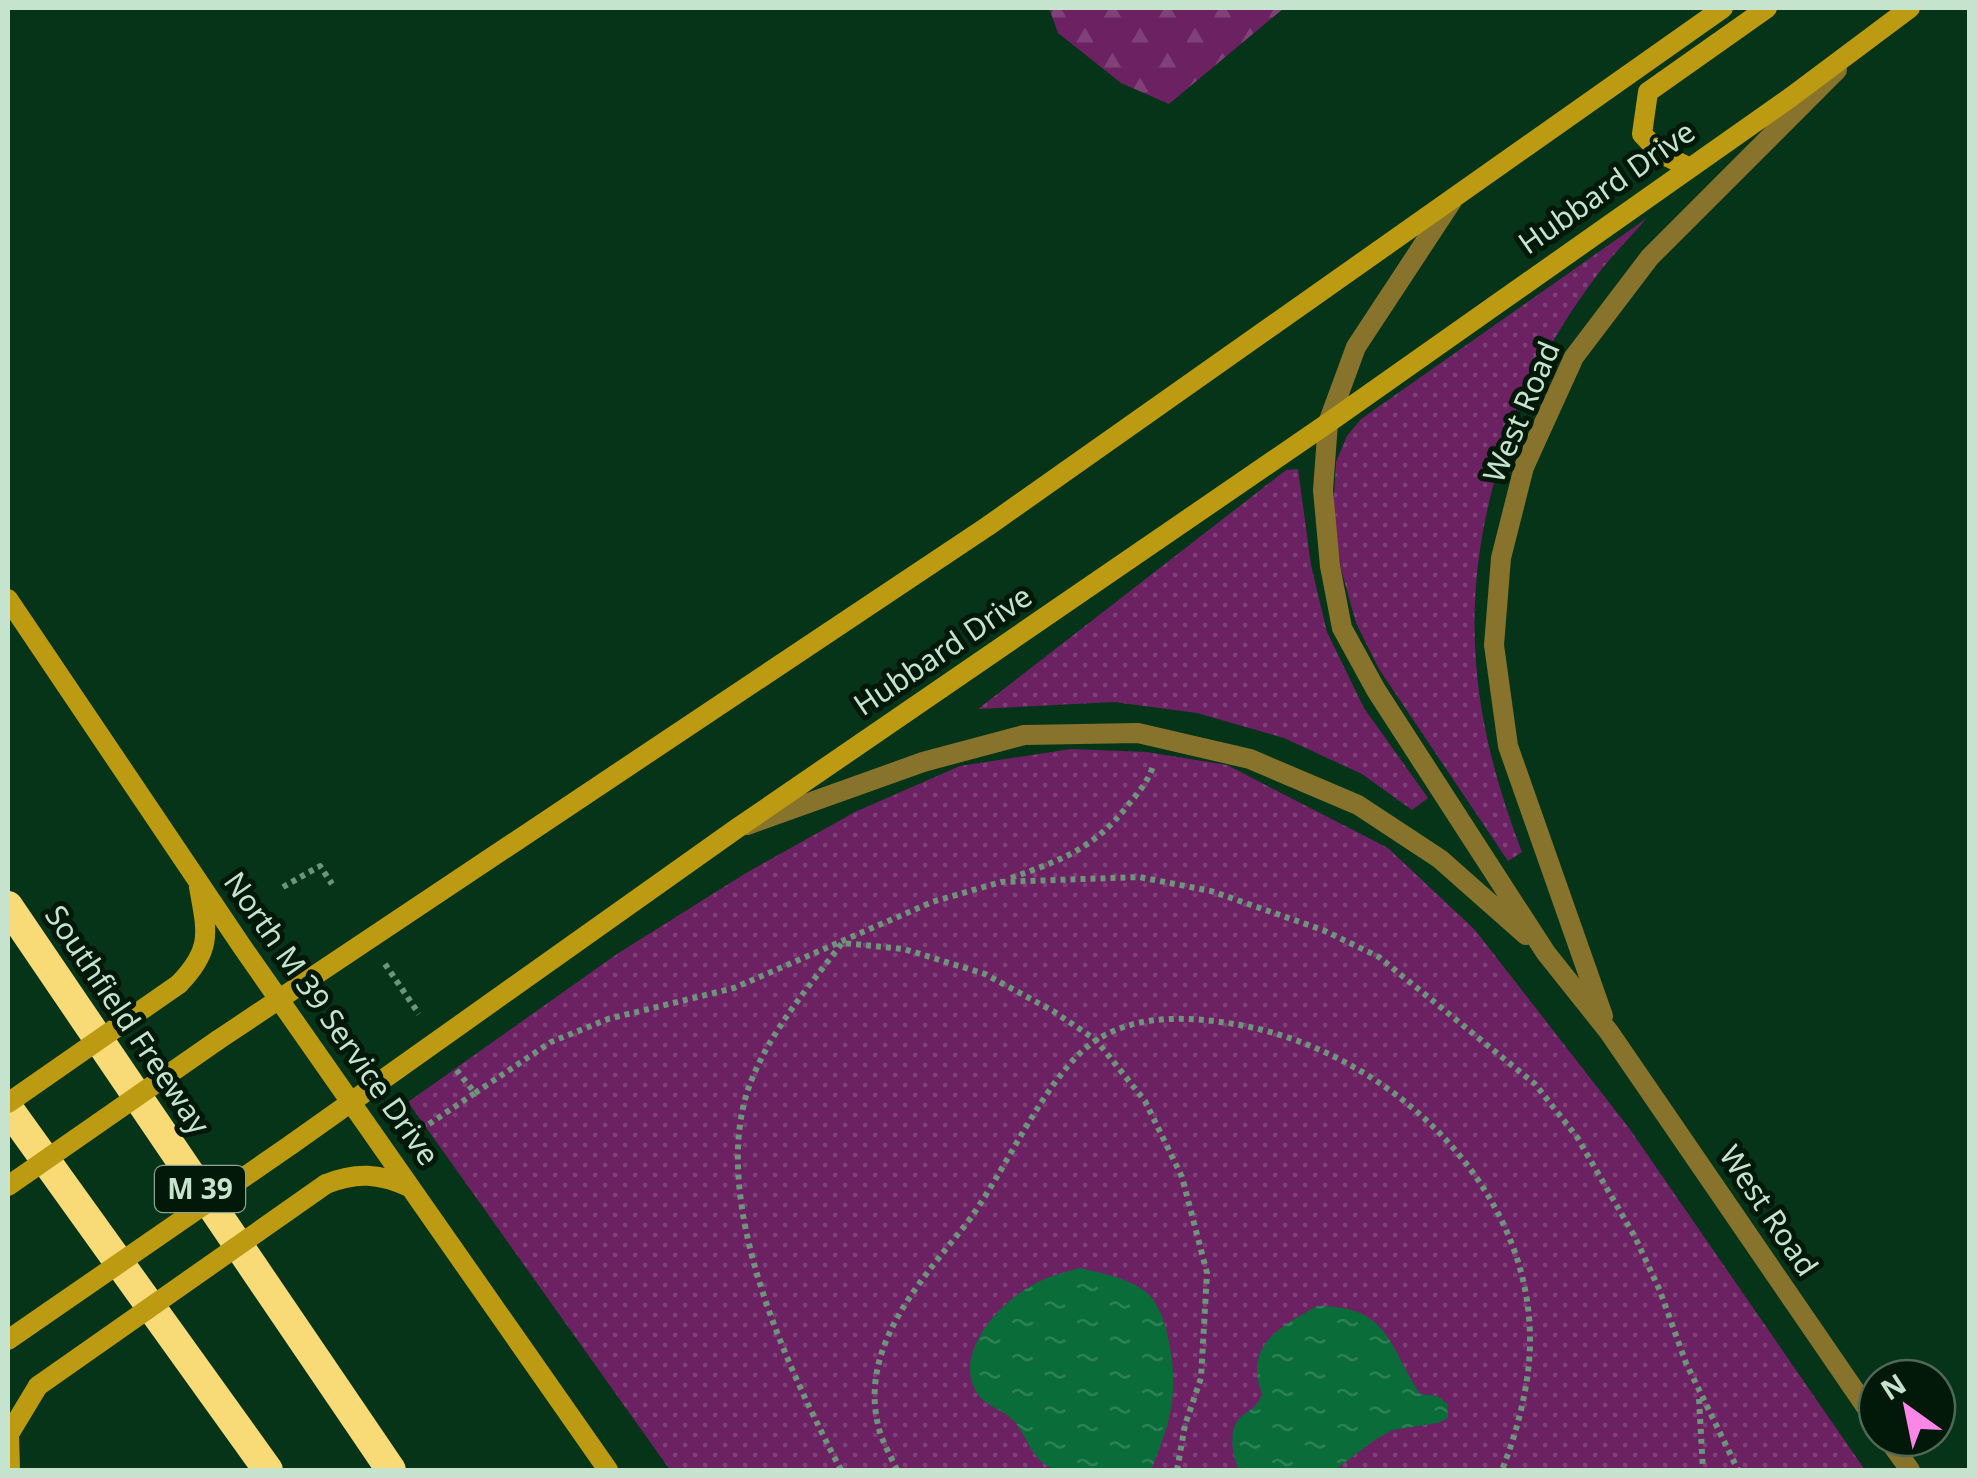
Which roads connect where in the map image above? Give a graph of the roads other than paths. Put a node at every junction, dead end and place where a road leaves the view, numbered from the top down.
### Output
1 (1723, 8) edge
2 (1768, 8) edge
3 (1893, 8) edge
4 (1910, 8) edge
5 (1877, 31) junction
6 (1688, 167) junction
7 (1456, 195) junction
8 (1328, 422) junction
9 (8, 599) edge
10 (736, 829) junction
11 (198, 878) junction
12 (8, 906) edge
13 (1546, 953) junction
14 (278, 998) junction
15 (1609, 1032) junction
16 (351, 1102) junction
17 (8, 1106) edge
18 (8, 1186) edge
19 (410, 1188) junction
20 (8, 1340) edge
21 (1857, 1394) edge
22 (10, 1470) edge
23 (268, 1470) edge
24 (391, 1470) edge
25 (608, 1470) edge

1 - 7 street
2 - 6 street
3 - 5 street
4 - 5 street, Hubbard Drive
5 - 6 street, Hubbard Drive
5 - 15 street, West Road
6 - 8 street, Hubbard Drive
7 - 8 street, West Road
7 - 14 street
8 - 10 street, Hubbard Drive
8 - 13 street, West Road
9 - 11 street, North M 39 Service Drive
10 - 13 street, West Road
10 - 16 street, Hubbard Drive
11 - 14 street, North M 39 Service Drive
11 - 17 street, bridge
12 - 24 highway, Southfield Freeway / M 39
13 - 15 street, West Road
14 - 16 street, North M 39 Service Drive
14 - 18 street, bridge
15 - 21 street, West Road
16 - 19 street, North M 39 Service Drive
16 - 20 street, Hubbard Drive, bridge
17 - 23 highway
19 - 22 street, bridge
19 - 25 street, North M 39 Service Drive

